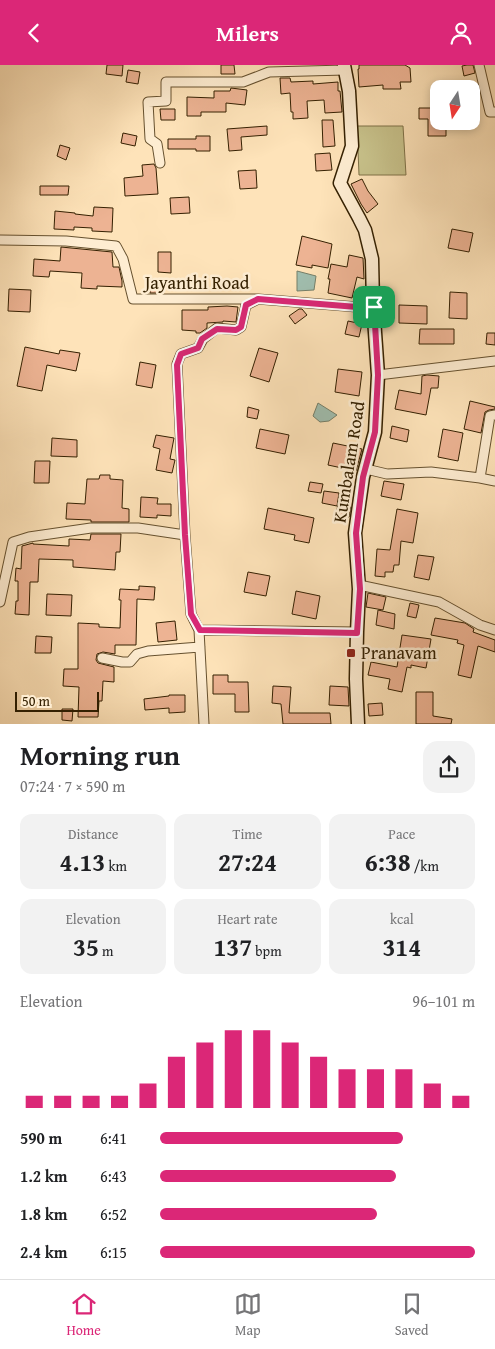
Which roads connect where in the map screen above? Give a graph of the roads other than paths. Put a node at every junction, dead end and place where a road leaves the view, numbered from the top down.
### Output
1 (480, 65) edge
2 (344, 68) edge
3 (495, 112) edge
4 (160, 163) dead end
5 (0, 240) edge
6 (258, 299) junction
7 (374, 307) junction
8 (495, 361) edge
9 (378, 375) junction
10 (495, 415) edge
11 (366, 469) junction
12 (480, 478) junction
13 (495, 481) edge
14 (185, 535) junction
15 (359, 585) junction
16 (0, 602) edge
17 (200, 630) junction
18 (495, 630) edge
19 (357, 633) junction
20 (200, 647) junction
21 (102, 658) dead end
22 (204, 724) edge
23 (358, 724) edge

1 - 3 street
2 - 4 street
2 - 7 main road, Kumbalam Road
5 - 6 street, Jayanthi Road
6 - 7 street, Jayanthi Road
6 - 14 street
7 - 9 main road, Kumbalam Road
8 - 9 street
9 - 11 main road, Kumbalam Road
10 - 12 street
11 - 12 street
11 - 15 main road, Kumbalam Road
12 - 13 street
14 - 16 street
14 - 17 street
15 - 18 street
15 - 19 main road, Kumbalam Road
17 - 19 street
17 - 20 street
19 - 23 main road, Kumbalam Road
20 - 21 street
20 - 22 street

